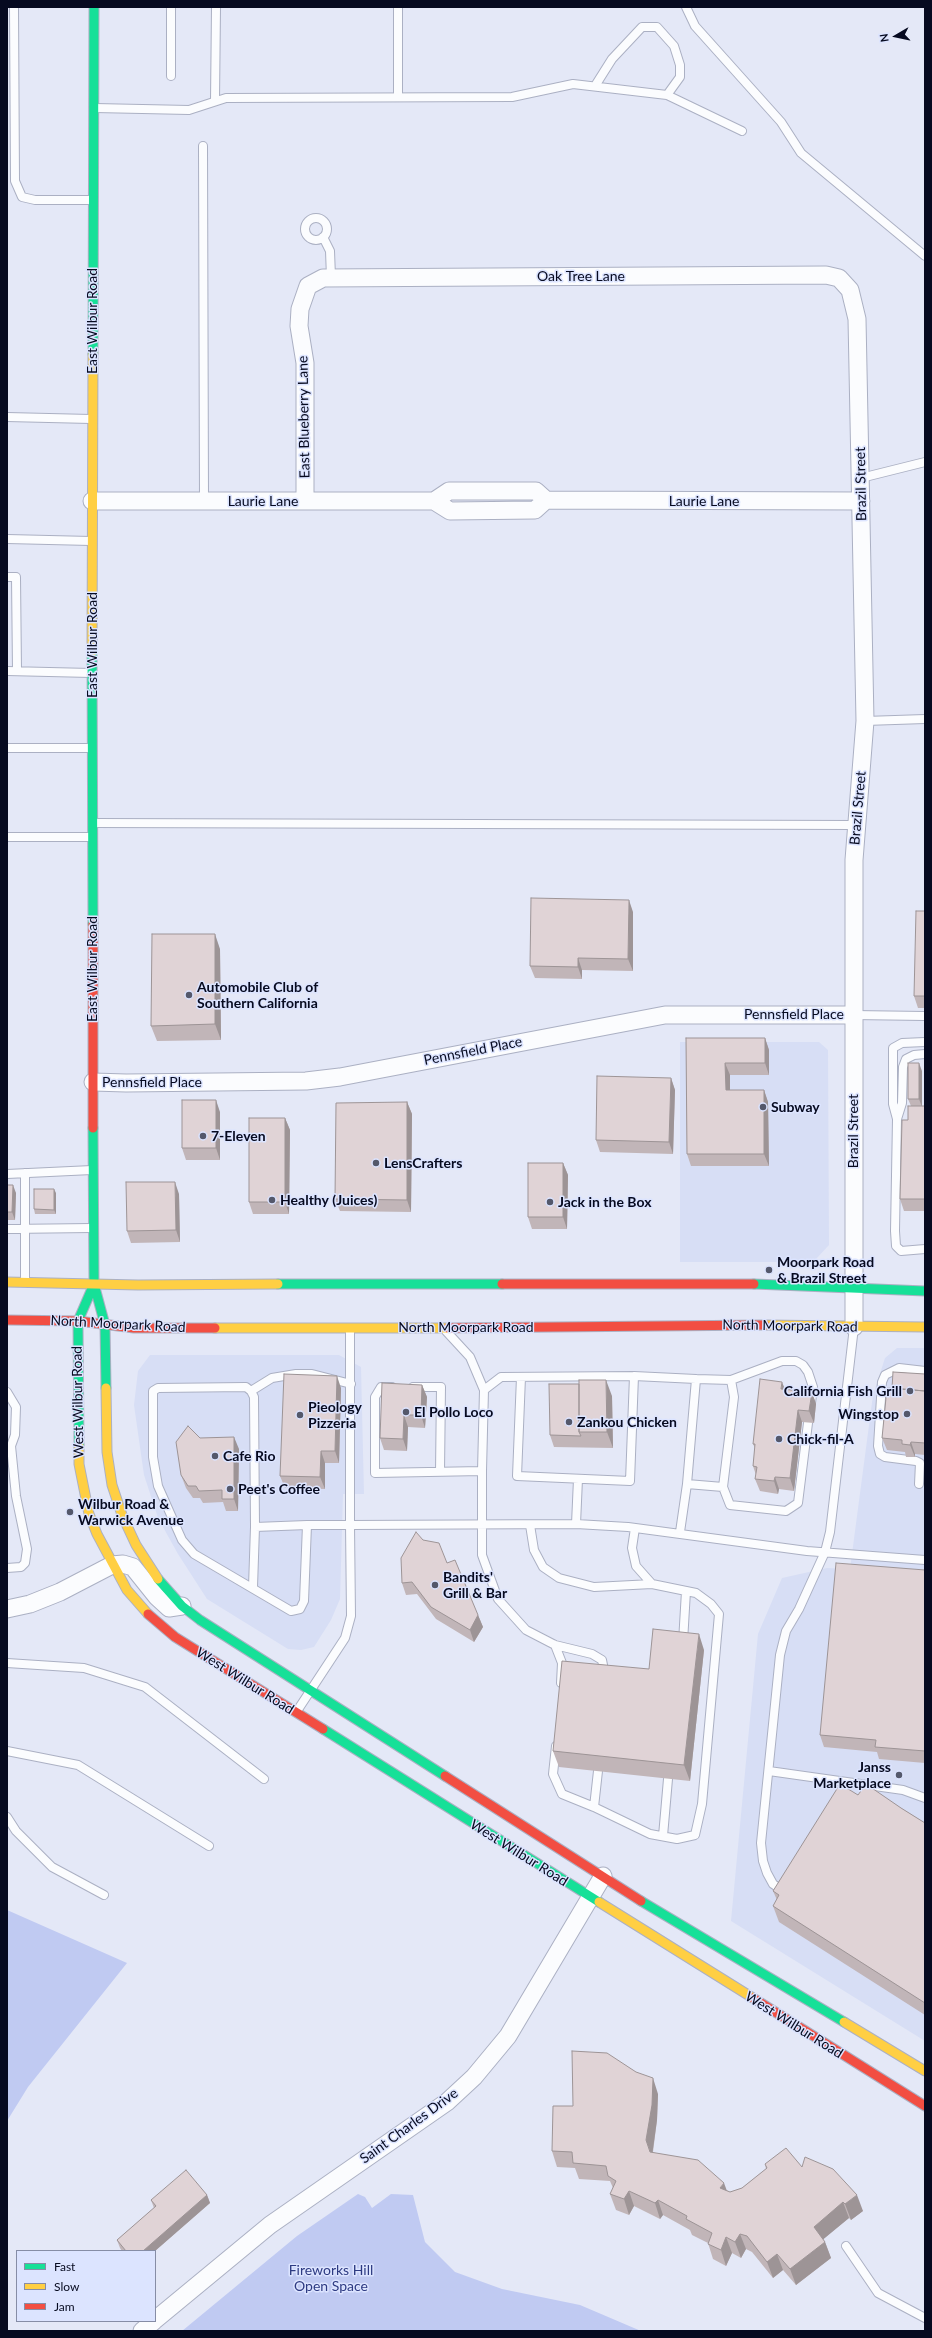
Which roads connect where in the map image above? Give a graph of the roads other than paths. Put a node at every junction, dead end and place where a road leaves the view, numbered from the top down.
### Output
1 (14, 7) edge
2 (94, 7) edge
3 (171, 7) edge
4 (216, 7) edge
5 (398, 7) edge
6 (686, 7) edge
7 (171, 76) dead end
8 (595, 86) junction
9 (667, 95) junction
10 (398, 97) junction
11 (215, 101) junction
12 (94, 108) junction
13 (742, 131) dead end
14 (203, 146) dead end
15 (93, 200) junction
16 (324, 237) dead end
17 (925, 256) edge
18 (331, 277) junction
19 (308, 286) joint
20 (850, 290) joint
21 (7, 417) edge
22 (92, 419) junction
23 (925, 462) edge
24 (861, 478) junction
25 (92, 501) junction
26 (204, 501) junction
27 (305, 501) junction
28 (861, 501) junction
29 (7, 539) edge
30 (92, 541) junction
31 (7, 577) edge
32 (7, 671) edge
33 (17, 671) junction
34 (92, 673) junction
35 (925, 719) edge
36 (865, 721) junction
37 (7, 748) edge
38 (92, 748) junction
39 (92, 823) junction
40 (856, 825) junction
41 (7, 836) edge
42 (92, 837) junction
43 (853, 1015) junction
44 (925, 1016) edge
45 (925, 1042) edge
46 (925, 1054) edge
47 (93, 1082) junction
48 (897, 1119) junction
49 (93, 1170) junction
50 (25, 1173) junction
51 (7, 1174) edge
52 (93, 1228) junction
53 (7, 1229) edge
54 (25, 1229) junction
55 (925, 1249) edge
56 (7, 1282) edge
57 (25, 1282) junction
58 (94, 1284) junction
59 (854, 1289) junction
60 (925, 1291) edge
61 (7, 1320) edge
62 (78, 1322) junction
63 (106, 1325) junction
64 (441, 1326) junction
65 (854, 1327) junction
66 (925, 1327) edge
67 (350, 1329) junction
68 (925, 1371) edge
69 (634, 1376) junction
70 (521, 1377) junction
71 (696, 1379) junction
72 (731, 1380) junction
73 (351, 1384) junction
74 (484, 1390) junction
75 (251, 1391) junction
76 (7, 1392) edge
77 (811, 1403) edge
78 (808, 1423) edge
79 (482, 1471) junction
80 (440, 1472) junction
81 (578, 1478) junction
82 (687, 1484) junction
83 (919, 1484) dead end
84 (723, 1487) junction
85 (576, 1524) junction
86 (307, 1525) junction
87 (350, 1525) junction
88 (530, 1525) junction
89 (255, 1526) junction
90 (482, 1526) junction
91 (635, 1528) junction
92 (680, 1532) junction
93 (825, 1552) junction
94 (925, 1560) edge
95 (112, 1565) junction
96 (7, 1568) edge
97 (652, 1584) junction
98 (253, 1587) junction
99 (686, 1590) junction
100 (182, 1606) junction
101 (7, 1609) edge
102 (555, 1645) junction
103 (682, 1647) edge
104 (7, 1663) edge
105 (606, 1679) edge
106 (312, 1690) junction
107 (560, 1694) edge
108 (296, 1713) junction
109 (557, 1734) edge
110 (7, 1751) edge
111 (598, 1771) edge
112 (769, 1771) junction
113 (668, 1778) edge
114 (264, 1779) dead end
115 (925, 1798) edge
116 (594, 1807) junction
117 (7, 1817) edge
118 (662, 1836) junction
119 (209, 1846) dead end
120 (603, 1876) junction
121 (786, 1894) edge
122 (104, 1895) dead end
123 (590, 1898) junction
124 (925, 2071) edge
125 (925, 2106) edge
126 (846, 2246) dead end
127 (925, 2318) edge
128 (156, 2320) edge
129 (154, 2322) edge
130 (142, 2331) edge

1 - 15 lane
2 - 12 street, East Wilbur Road
3 - 7 lane
4 - 11 lane
5 - 10 lane
6 - 17 lane
8 - 9 lane
8 - 9 lane
8 - 10 lane
9 - 13 lane
10 - 11 lane
11 - 12 lane
12 - 15 street, East Wilbur Road
14 - 26 lane
15 - 22 street, East Wilbur Road
16 - 18 lane
18 - 19 street, Oak Tree Lane
18 - 20 street, Oak Tree Lane
19 - 27 street, East Blueberry Lane
20 - 24 street, Brazil Street
21 - 22 lane
22 - 25 street, East Wilbur Road
23 - 24 lane
24 - 28 street, Brazil Street
25 - 26 street, Laurie Lane
25 - 30 street, East Wilbur Road
26 - 27 street, Laurie Lane
27 - 28 street, Laurie Lane
28 - 36 street, Brazil Street
29 - 30 lane
30 - 34 street, East Wilbur Road
31 - 33 lane
32 - 33 lane
33 - 34 lane
34 - 38 street, East Wilbur Road
35 - 36 lane
36 - 40 street, Brazil Street
37 - 38 lane
38 - 39 street, East Wilbur Road
39 - 40 lane
39 - 42 street, East Wilbur Road
40 - 43 street, Brazil Street
41 - 42 lane
42 - 47 street, East Wilbur Road
43 - 44 lane
43 - 47 street, Pennsfield Place
43 - 59 street, Brazil Street
45 - 48 lane
46 - 48 lane
47 - 49 street, East Wilbur Road
48 - 55 lane
49 - 50 lane
49 - 52 street, East Wilbur Road
50 - 51 lane
50 - 54 lane
52 - 54 lane
52 - 58 street, East Wilbur Road
53 - 54 lane
54 - 57 lane
56 - 57 street
57 - 58 street
58 - 59 street
58 - 62 street, West Wilbur Road
58 - 63 street, West Wilbur Road
59 - 60 street
59 - 65 street, Brazil Street
61 - 62 street, North Moorpark Road
62 - 63 street, North Moorpark Road
62 - 95 street, West Wilbur Road
63 - 67 street, North Moorpark Road
63 - 100 street, West Wilbur Road
64 - 65 street, North Moorpark Road
64 - 67 street, North Moorpark Road
64 - 74 lane
65 - 66 street, North Moorpark Road
65 - 93 lane
67 - 73 lane
68 - 83 lane
69 - 70 lane
69 - 71 lane
69 - 81 lane
70 - 74 lane
70 - 81 lane
71 - 72 lane
71 - 82 lane
72 - 77 lane
72 - 84 lane
73 - 75 lane
73 - 87 lane
74 - 79 lane
75 - 89 lane
75 - 98 lane
76 - 96 lane
78 - 84 lane
79 - 80 lane
79 - 90 lane
80 - 80 lane
81 - 85 lane
82 - 84 lane
82 - 92 lane
85 - 88 lane
85 - 91 lane
86 - 87 lane
86 - 89 lane
86 - 98 lane
87 - 90 lane
87 - 106 lane
88 - 90 lane
88 - 97 lane
89 - 98 lane
90 - 102 lane
91 - 92 lane
91 - 97 lane
92 - 93 lane
93 - 94 lane
93 - 112 lane
95 - 100 street
95 - 101 street
95 - 108 street, West Wilbur Road
97 - 99 lane
99 - 103 lane
99 - 118 lane
100 - 106 street, West Wilbur Road
102 - 105 lane
102 - 107 lane
104 - 114 lane
106 - 108 lane
106 - 120 street, West Wilbur Road
108 - 123 street, West Wilbur Road
109 - 116 lane
110 - 119 lane
111 - 116 lane
112 - 115 lane
112 - 121 lane
113 - 118 lane
116 - 118 lane
117 - 122 lane
120 - 123 street, Saint Charles Drive
120 - 124 street, West Wilbur Road
123 - 125 street, West Wilbur Road
123 - 128 street, Saint Charles Drive
126 - 127 lane
129 - 130 street, Saint Charles Drive

